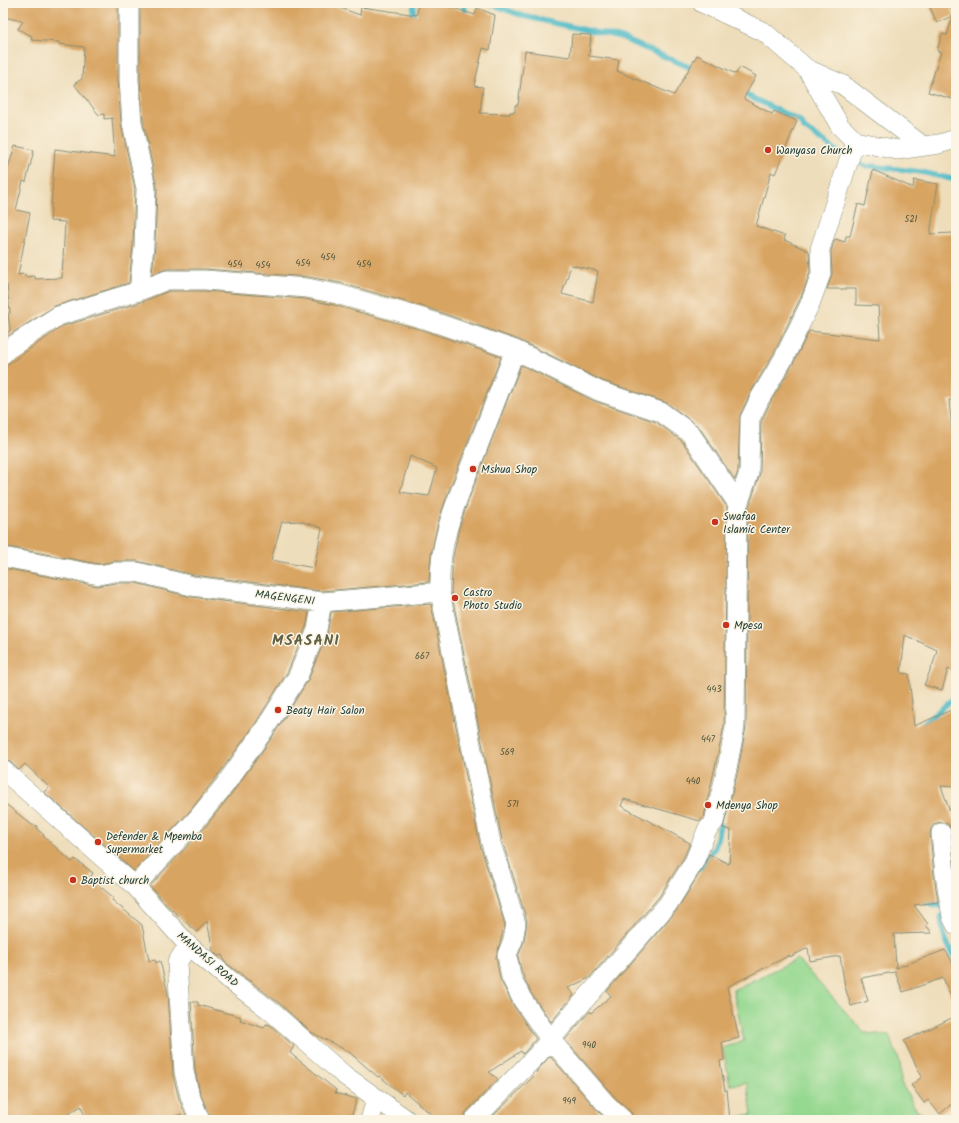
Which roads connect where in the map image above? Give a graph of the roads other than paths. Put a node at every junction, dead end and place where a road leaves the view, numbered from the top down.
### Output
1 (129, 3) edge
2 (702, 3) edge
3 (807, 69) junction
4 (956, 140) edge
5 (855, 141) junction
6 (923, 146) junction
7 (139, 291) junction
8 (515, 350) junction
9 (3, 354) edge
10 (738, 504) junction
11 (3, 557) edge
12 (440, 592) junction
13 (322, 602) junction
14 (4, 773) edge
15 (941, 833) dead end
16 (135, 886) junction
17 (956, 925) edge
18 (188, 945) junction
19 (550, 1039) junction
20 (376, 1099) junction
21 (200, 1120) edge
22 (370, 1120) edge
23 (407, 1120) edge
24 (474, 1120) edge
25 (622, 1120) edge

1 - 7 street
2 - 3 street
3 - 5 street
3 - 6 street
4 - 6 street
5 - 6 street
5 - 10 street
7 - 8 street
7 - 9 street
8 - 10 street
8 - 12 street
10 - 19 street
11 - 13 street, MAGENGENI
12 - 13 street
12 - 19 street
13 - 16 street, MAGENGENI
14 - 16 street, MANDASI ROAD
15 - 17 street
16 - 18 street, MANDASI ROAD
18 - 20 street, MANDASI ROAD
18 - 21 street
19 - 24 street
19 - 25 street
20 - 22 street
20 - 23 street, MANDASI ROAD

